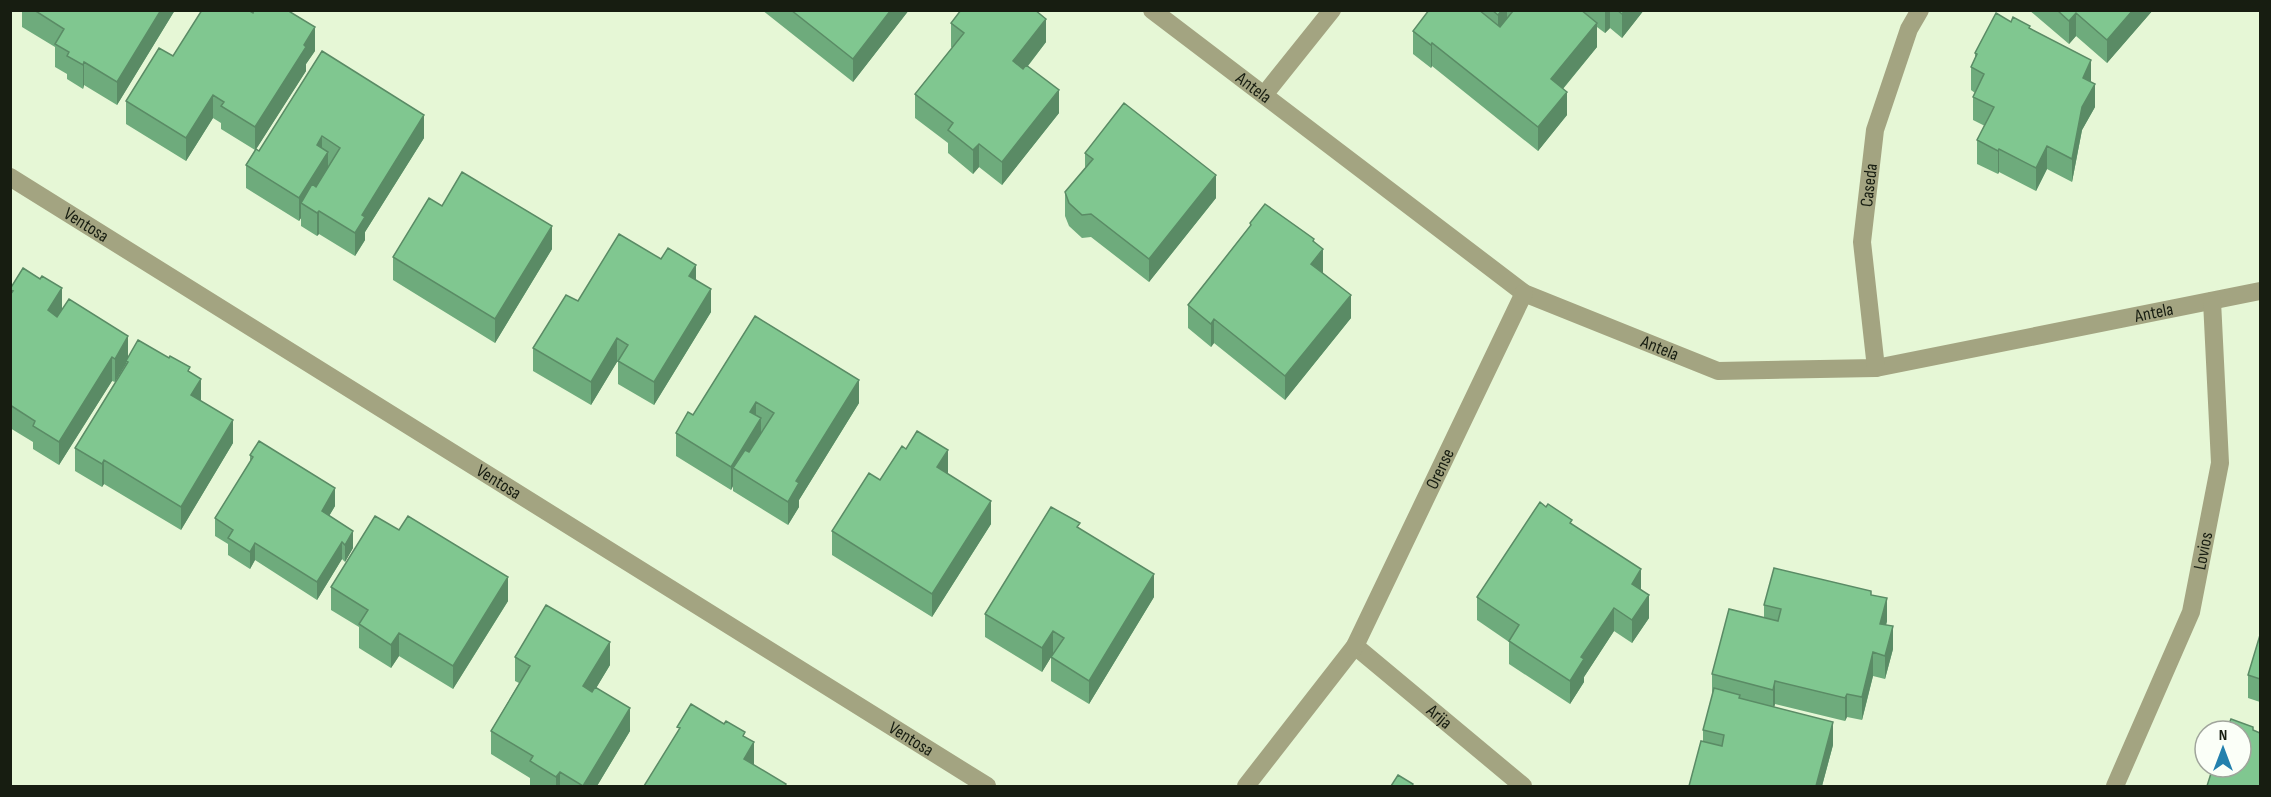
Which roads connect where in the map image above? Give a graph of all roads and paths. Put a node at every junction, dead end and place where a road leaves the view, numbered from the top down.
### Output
1 (1152, 10) edge
2 (1332, 10) edge
3 (1920, 10) edge
4 (1264, 95) junction
5 (10, 177) edge
6 (2260, 291) edge
7 (1524, 293) junction
8 (2212, 301) junction
9 (1875, 368) junction
10 (1355, 646) junction
11 (987, 786) edge
12 (1246, 786) edge
13 (1523, 786) edge
14 (2115, 786) edge

1 - 4 street, Antela
2 - 4 street
3 - 9 street, Caseda
4 - 7 street, Antela
5 - 11 street, Ventosa
6 - 8 street, Antela
7 - 9 street, Antela
7 - 10 street, Orense
8 - 9 street, Antela
8 - 14 street, Lovios
10 - 12 street
10 - 13 street, Arija

